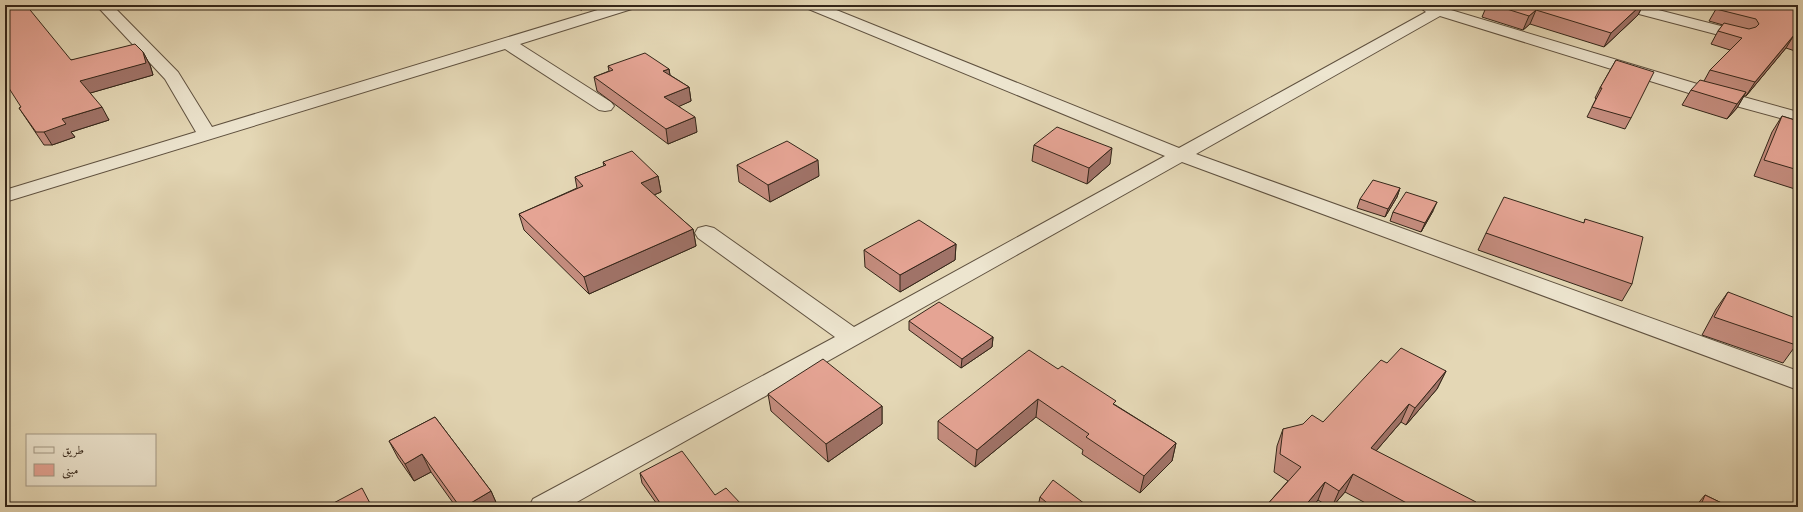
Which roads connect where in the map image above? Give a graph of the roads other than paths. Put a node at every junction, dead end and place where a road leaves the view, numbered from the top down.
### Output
1 (29, 5) edge
2 (104, 5) edge
3 (630, 5) edge
4 (811, 5) edge
5 (1418, 5) edge
6 (1621, 5) edge
7 (1444, 8) edge
8 (5, 10) edge
9 (1742, 36) edge
10 (507, 43) junction
11 (605, 106) dead end
12 (1798, 118) edge
13 (207, 134) junction
14 (1180, 155) junction
15 (5, 196) edge
16 (706, 233) dead end
17 (854, 338) junction
18 (1798, 381) edge
19 (543, 507) edge

1 - 8 street
2 - 13 street
3 - 10 street
4 - 14 street
5 - 7 street
6 - 9 street
7 - 12 street
7 - 14 street
10 - 11 street
10 - 13 street
13 - 15 street
14 - 17 street
14 - 18 street
16 - 17 street
17 - 19 street

